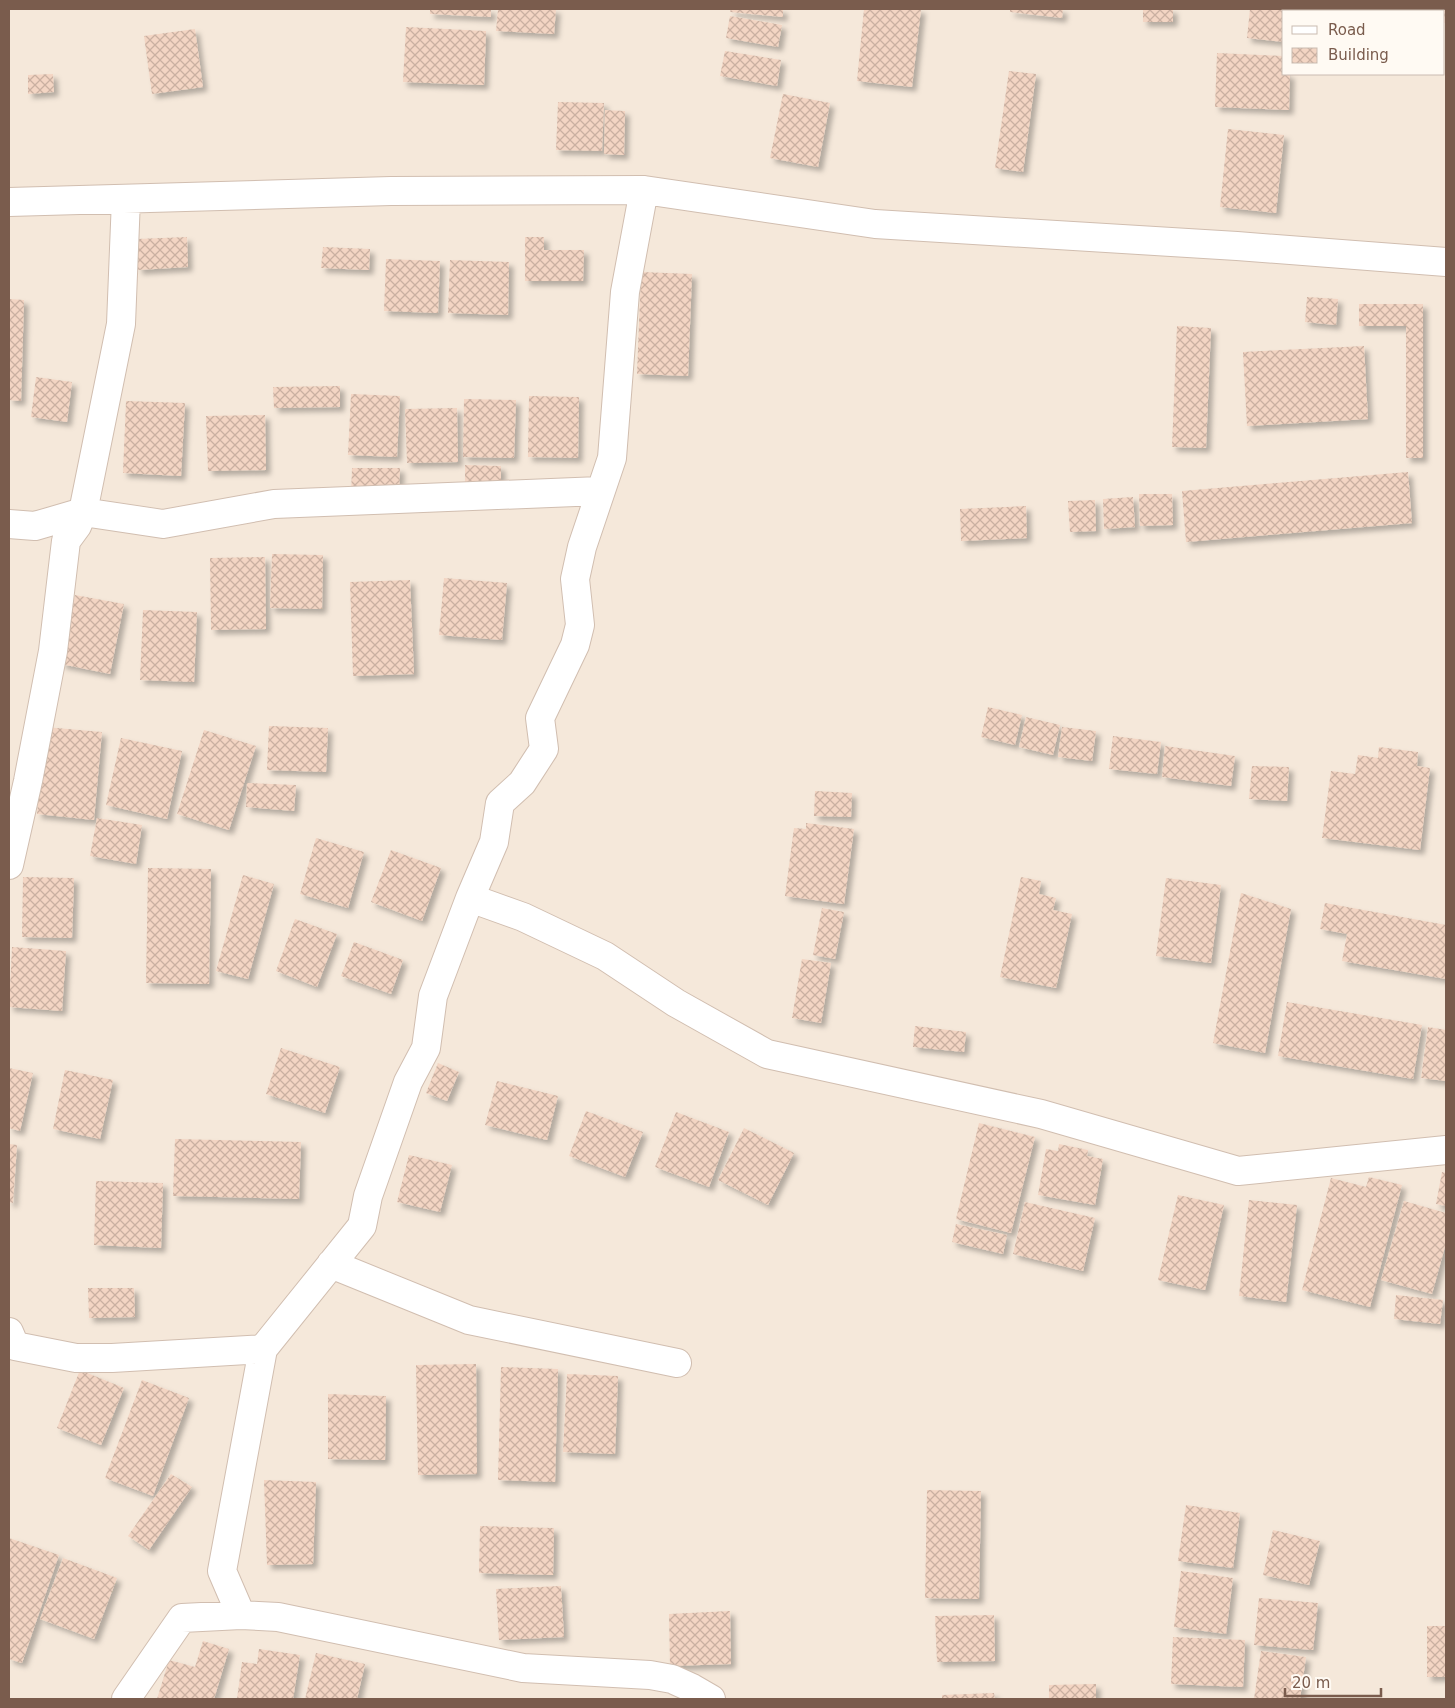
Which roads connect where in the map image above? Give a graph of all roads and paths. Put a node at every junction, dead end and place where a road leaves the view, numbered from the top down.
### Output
1 (644, 190) junction
2 (126, 199) junction
3 (9, 202) edge
4 (1446, 262) edge
5 (600, 490) junction
6 (83, 512) junction
7 (9, 524) edge
8 (9, 865) edge
9 (470, 898) junction
10 (1446, 1150) edge
11 (331, 1264) junction
12 (9, 1332) edge
13 (263, 1348) junction
14 (677, 1363) dead end
15 (241, 1615) junction
16 (706, 1695) edge
17 (126, 1699) edge

1 - 2 street
1 - 4 street
1 - 5 street
2 - 3 street
2 - 6 street
5 - 6 street
5 - 9 street
6 - 7 street
6 - 8 street
9 - 10 street
9 - 11 street
11 - 13 street
11 - 14 street
12 - 13 street
13 - 15 street
15 - 16 street
15 - 17 street

